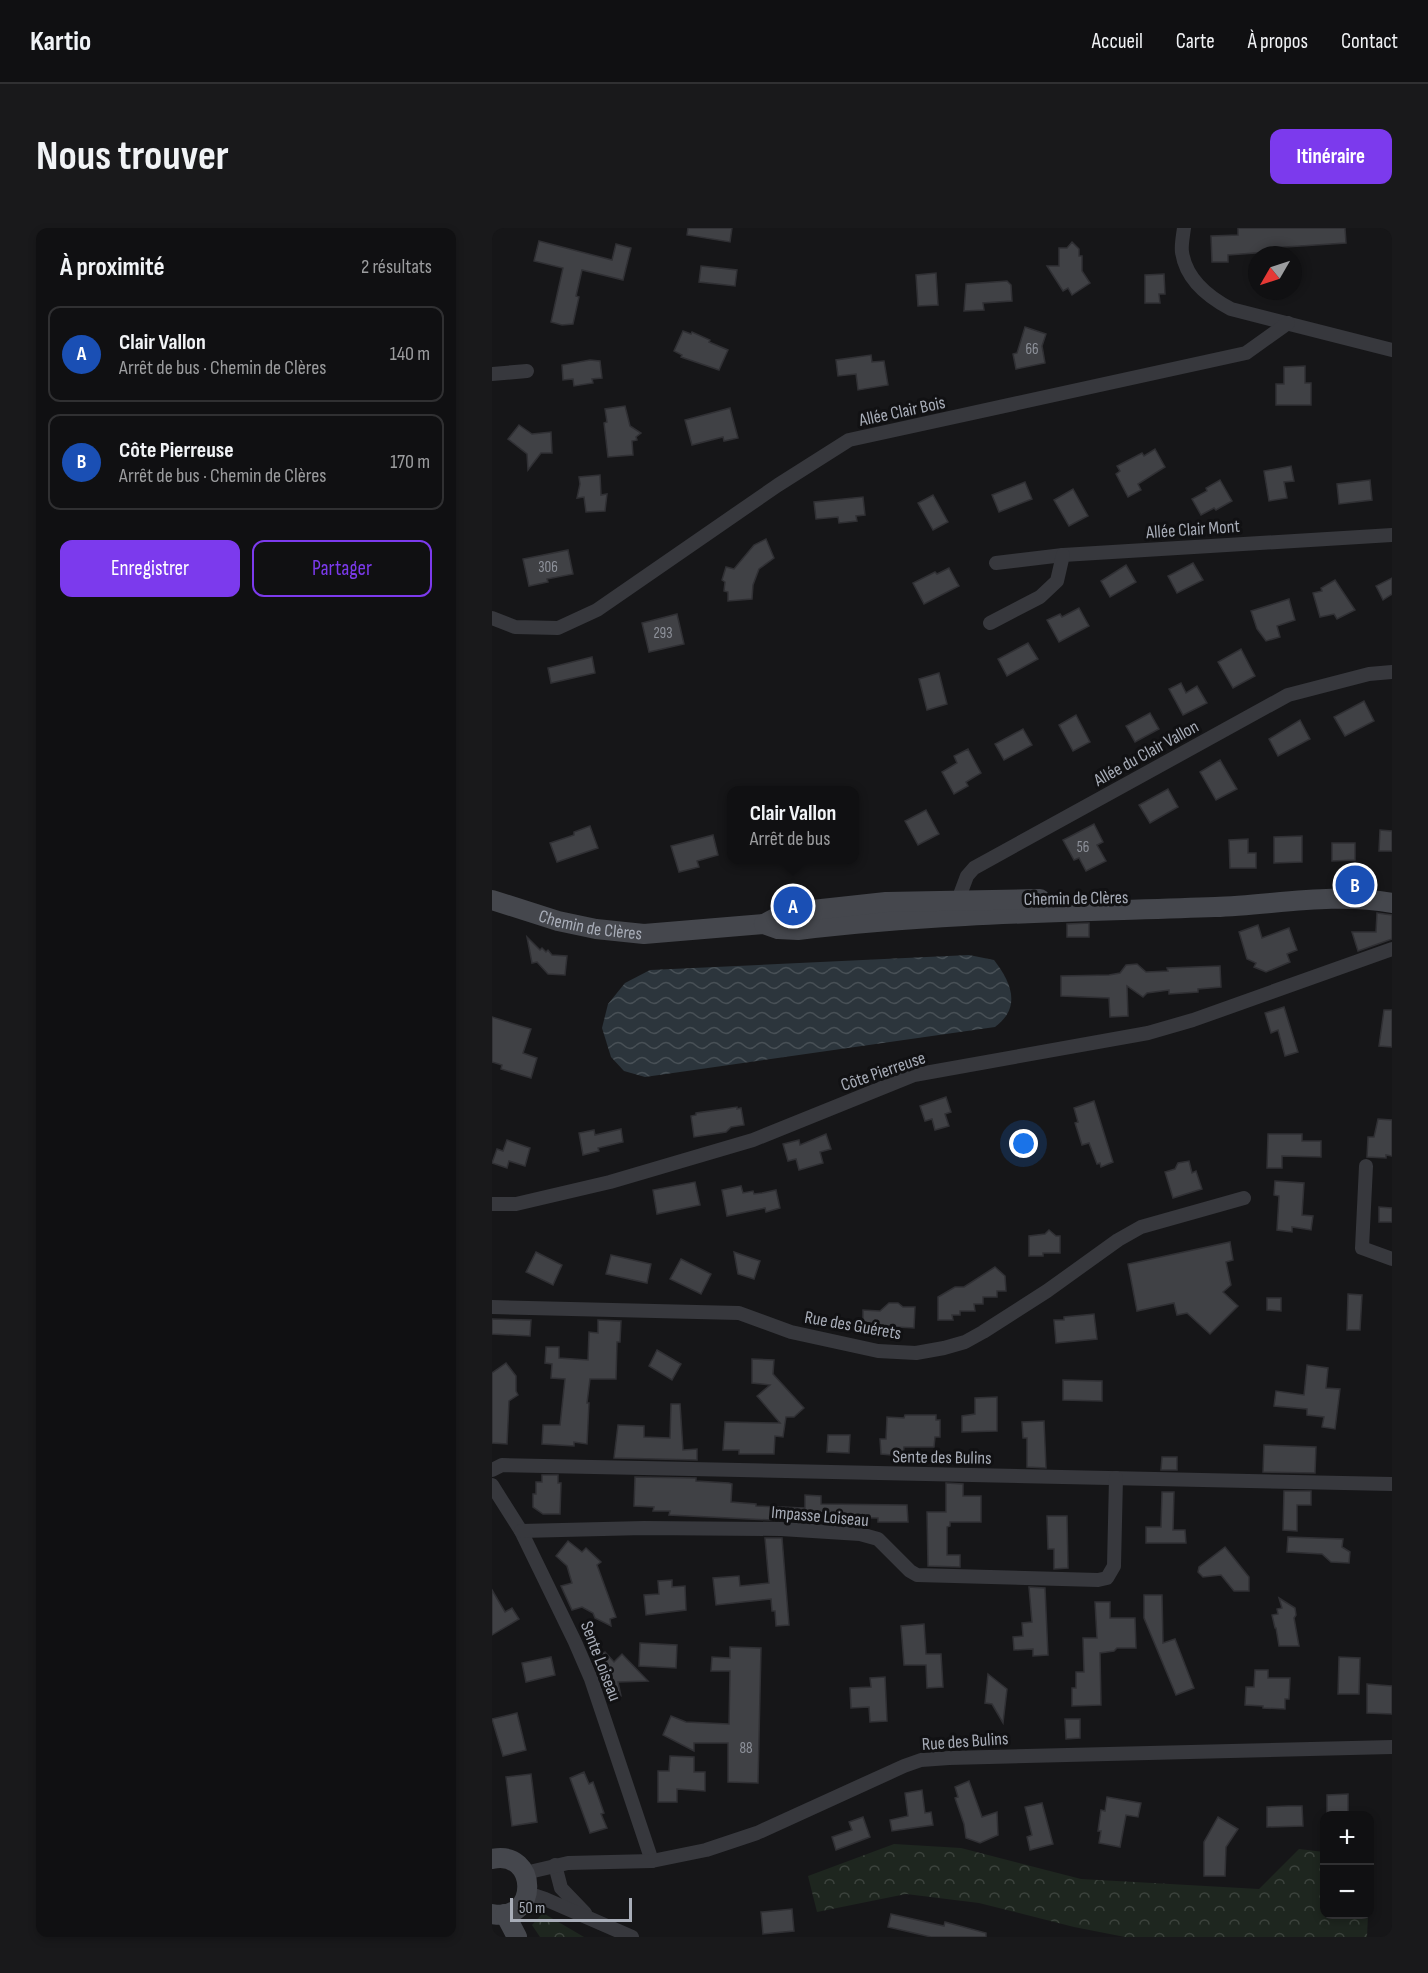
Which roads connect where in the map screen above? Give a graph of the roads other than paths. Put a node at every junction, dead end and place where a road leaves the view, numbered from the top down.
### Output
1 (1184, 228) edge
2 (1288, 323) junction
3 (1392, 350) edge
4 (527, 371) dead end
5 (492, 374) edge
6 (1392, 535) edge
7 (1063, 555) junction
8 (996, 563) dead end
9 (492, 618) edge
10 (990, 623) dead end
11 (1392, 672) edge
12 (1392, 894) edge
13 (492, 900) edge
14 (1392, 903) edge
15 (955, 908) junction
16 (1392, 949) edge
17 (1366, 1166) dead end
18 (1244, 1198) dead end
19 (492, 1204) edge
20 (1392, 1259) edge
21 (492, 1307) edge
22 (492, 1470) edge
23 (1116, 1478) junction
24 (1392, 1484) edge
25 (492, 1485) edge
26 (521, 1531) junction
27 (1392, 1747) edge
28 (492, 1859) edge
29 (652, 1861) junction
30 (555, 1865) junction
31 (525, 1873) junction
32 (527, 1893) junction
33 (498, 1914) edge
34 (591, 1919) junction
35 (517, 1937) edge
36 (632, 1937) edge

1 - 2 street
2 - 3 street
2 - 9 street, Allée Clair Bois
4 - 5 street
6 - 7 street, Allée Clair Mont
7 - 8 street, Allée Clair Mont
7 - 10 street
11 - 15 street, Allée du Clair Vallon
12 - 15 street, Chemin de Clères
13 - 15 street, Chemin de Clères
14 - 15 street, Chemin de Clères
16 - 19 street, Côte Pierreuse
17 - 20 street
18 - 21 street, Rue des Guérets
22 - 23 street, Sente des Bulins
23 - 24 street, Sente des Bulins
23 - 26 street, Impasse Loiseau
25 - 26 street, Sente Loiseau
26 - 29 street, Sente Loiseau
27 - 29 street, Rue des Bulins
28 - 31 street
29 - 30 street, Rue des Bulins
30 - 31 street, Rue des Bulins
30 - 34 street
31 - 32 street
32 - 33 street
32 - 34 street
33 - 35 street
34 - 36 street

